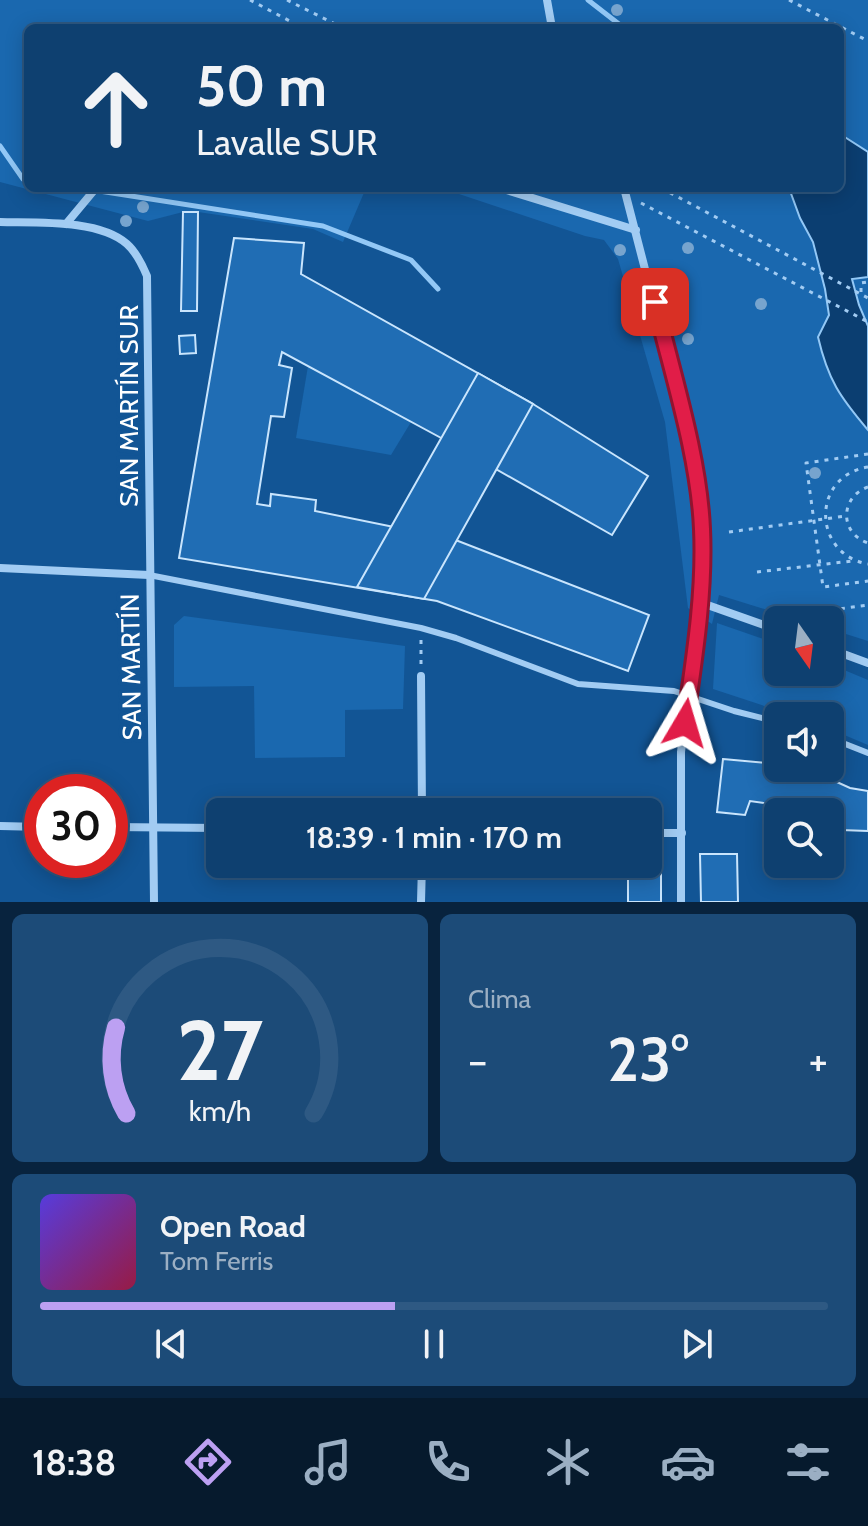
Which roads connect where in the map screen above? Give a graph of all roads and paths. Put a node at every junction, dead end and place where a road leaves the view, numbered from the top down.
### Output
1 (250, 0) edge
2 (287, 0) edge
3 (547, 0) edge
4 (789, 0) edge
5 (295, 24) edge
6 (335, 24) edge
7 (551, 24) edge
8 (835, 24) edge
9 (844, 29) edge
10 (868, 41) edge
11 (92, 192) edge
12 (513, 192) edge
13 (625, 192) edge
14 (669, 192) edge
15 (0, 222) edge
16 (66, 224) junction
17 (636, 230) junction
18 (868, 282) edge
19 (861, 294) junction
20 (868, 298) edge
21 (867, 321) edge
22 (868, 454) edge
23 (868, 467) edge
24 (868, 487) edge
25 (846, 516) junction
26 (825, 518) junction
27 (813, 519) junction
28 (729, 532) dead end
29 (868, 543) edge
30 (854, 560) junction
31 (868, 564) edge
32 (820, 565) junction
33 (0, 568) edge
34 (757, 572) dead end
35 (149, 575) junction
36 (868, 581) edge
37 (699, 602) junction
38 (868, 605) edge
39 (844, 608) edge
40 (764, 625) edge
41 (421, 628) junction
42 (844, 654) edge
43 (868, 663) edge
44 (421, 676) joint
45 (689, 694) junction
46 (764, 718) edge
47 (844, 744) edge
48 (868, 753) edge
49 (422, 798) edge
50 (0, 826) edge
51 (24, 827) edge
52 (128, 827) edge
53 (152, 828) junction
54 (206, 828) edge
55 (662, 833) edge
56 (682, 833) junction
57 (422, 878) edge
58 (154, 902) edge
59 (421, 902) edge
60 (681, 902) edge

1 - 5 path
2 - 6 path
3 - 7 street
4 - 8 path
9 - 10 path
11 - 16 street
12 - 17 street
13 - 17 street
13 - 21 path
14 - 19 path
15 - 16 street
16 - 35 street, SAN MARTÍN SUR
17 - 37 street
18 - 19 path
19 - 20 path
22 - 27 path
23 - 26 path
24 - 25 path
25 - 26 path
25 - 29 path
26 - 27 path
26 - 30 path
27 - 28 path
27 - 32 path
30 - 31 path
30 - 32 path
32 - 34 path
32 - 36 path
33 - 35 street
35 - 41 lane
35 - 53 street, SAN MARTÍN
37 - 40 street
37 - 45 street
38 - 39 path
41 - 44 path
41 - 45 lane
42 - 43 street
44 - 49 street
45 - 46 lane
45 - 56 street
47 - 48 lane
50 - 51 street
52 - 53 street
53 - 54 street
53 - 58 street, SAN MARTÍN
55 - 56 street
56 - 60 street
57 - 59 street

